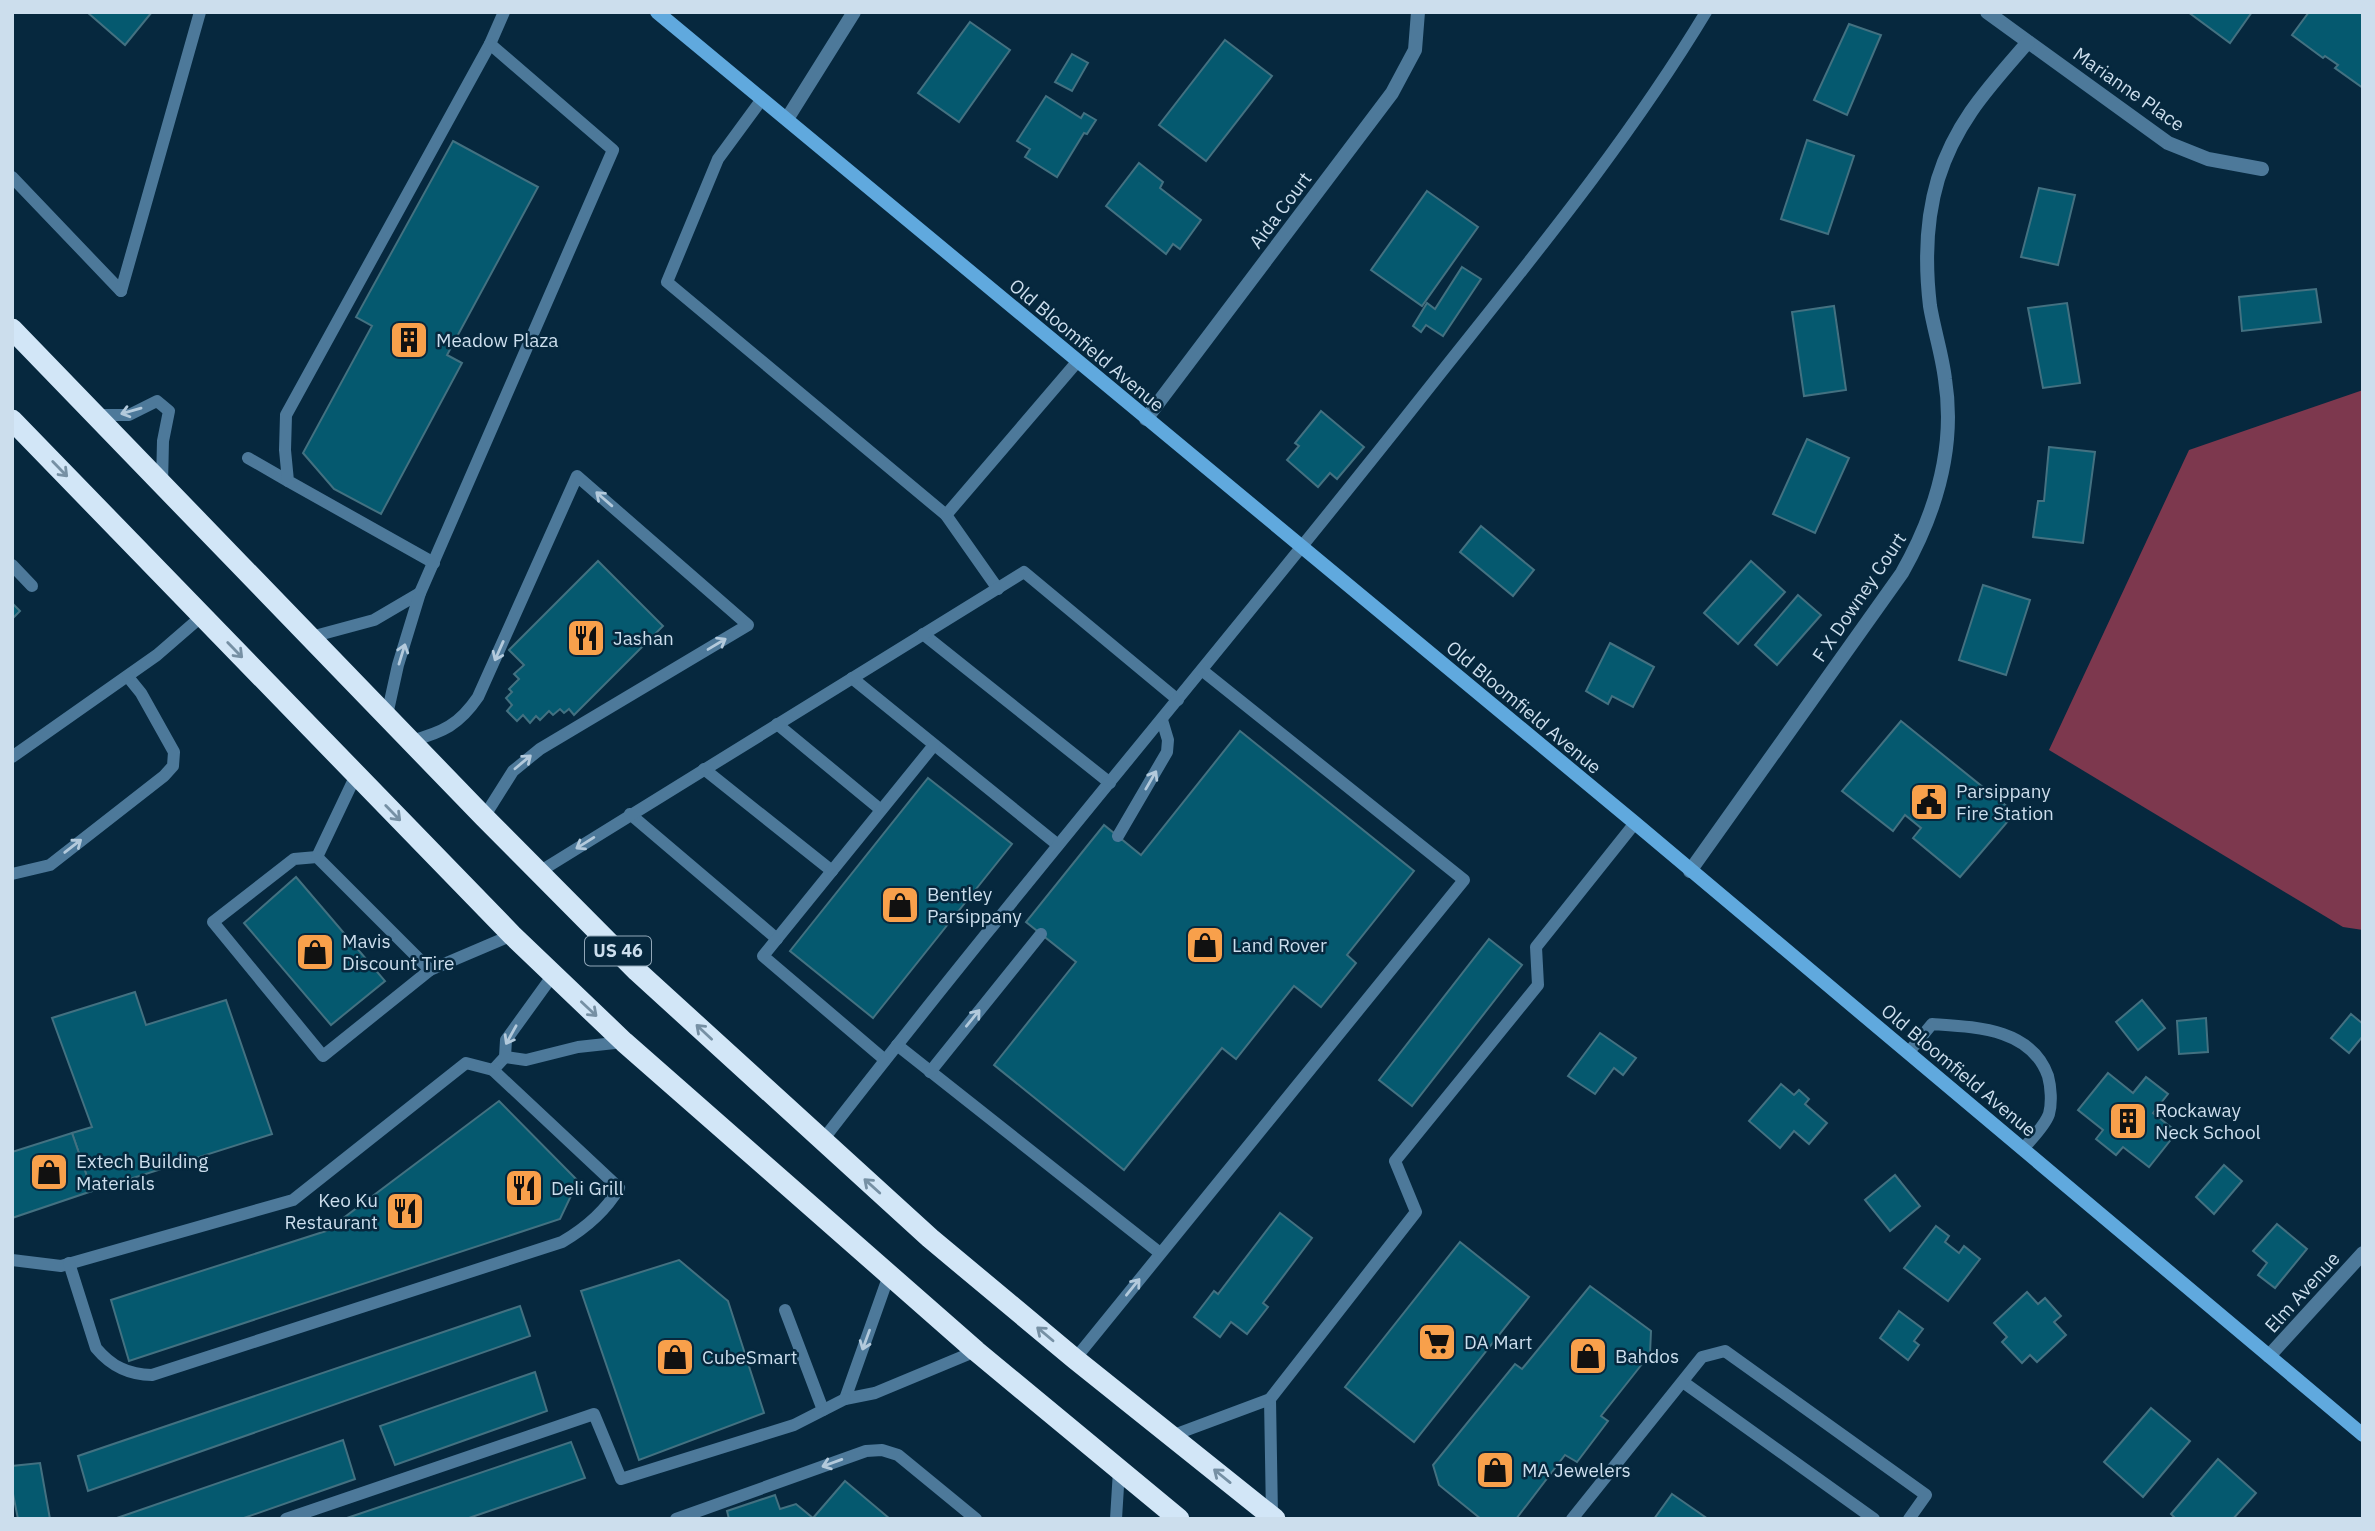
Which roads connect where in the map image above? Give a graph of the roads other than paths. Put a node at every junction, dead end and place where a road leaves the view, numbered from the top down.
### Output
1 (200, 12) edge
2 (504, 12) edge
3 (657, 12) edge
4 (855, 12) edge
5 (1418, 12) edge
6 (1706, 12) edge
7 (1987, 12) edge
8 (2028, 42) junction
9 (490, 44) junction
10 (762, 99) junction
11 (787, 119) junction
12 (2262, 169) dead end
13 (13, 183) edge
14 (12, 329) edge
15 (1077, 362) junction
16 (96, 415) junction
17 (1146, 419) junction
18 (15, 426) edge
19 (248, 458) dead end
20 (288, 481) junction
21 (162, 484) junction
22 (946, 515) junction
23 (1302, 549) junction
24 (434, 563) junction
25 (12, 565) edge
26 (33, 586) dead end
27 (998, 589) junction
28 (420, 593) junction
29 (202, 616) junction
30 (923, 634) junction
31 (311, 637) junction
32 (1202, 671) junction
33 (128, 677) junction
34 (852, 678) junction
35 (1178, 700) junction
36 (387, 716) junction
37 (1162, 720) junction
38 (777, 724) junction
39 (411, 741) junction
40 (934, 745) junction
41 (12, 757) edge
42 (704, 769) junction
43 (356, 775) junction
44 (1110, 783) junction
45 (881, 810) junction
46 (630, 814) junction
47 (484, 817) junction
48 (1635, 823) junction
49 (1118, 836) dead end
50 (1058, 845) junction
51 (317, 857) junction
52 (832, 871) junction
53 (1690, 871) junction
54 (539, 872) junction
55 (12, 874) edge
56 (1041, 934) dead end
57 (512, 935) junction
58 (777, 939) junction
59 (430, 970) junction
60 (553, 975) junction
61 (624, 1042) junction
62 (897, 1045) junction
63 (1908, 1053) junction
64 (505, 1058) junction
65 (885, 1060) junction
66 (493, 1070) junction
67 (930, 1072) junction
68 (822, 1141) junction
69 (2023, 1149) junction
70 (1160, 1253) junction
71 (2363, 1253) edge
72 (12, 1260) edge
73 (69, 1264) junction
74 (889, 1275) junction
75 (785, 1310) dead end
76 (976, 1351) junction
77 (2269, 1356) junction
78 (1075, 1359) junction
79 (1683, 1382) junction
80 (845, 1399) junction
81 (1270, 1399) junction
82 (823, 1410) junction
83 (2363, 1435) edge
84 (1171, 1436) junction
85 (1119, 1470) junction
86 (1274, 1518) edge
87 (286, 1519) edge
88 (676, 1519) edge
89 (976, 1519) edge
90 (1116, 1519) edge
91 (1179, 1519) edge
92 (1572, 1519) edge
93 (1874, 1519) edge
94 (1909, 1519) edge

1 - 13 lane
2 - 9 lane
3 - 10 street, Old Bloomfield Avenue
4 - 11 street
5 - 17 street, Aida Court
6 - 23 lane
7 - 8 street, Marianne Place
8 - 12 street, Marianne Place
8 - 53 street, F X Downey Court
9 - 20 lane
9 - 24 lane
10 - 11 street, Old Bloomfield Avenue
10 - 22 lane
11 - 15 street, Old Bloomfield Avenue
14 - 16 highway, US 46
15 - 17 street, Old Bloomfield Avenue
15 - 22 lane
16 - 21 highway, US 46
21 -> 16 lane
17 - 23 street, Old Bloomfield Avenue
18 -> 29 highway, US 46
19 - 20 lane
20 - 24 lane
21 - 31 highway, US 46
22 - 27 lane
23 - 32 lane
23 - 48 street, Old Bloomfield Avenue
24 - 28 lane
25 - 26 lane
27 - 30 lane
27 - 35 lane
28 - 31 lane
36 -> 28 lane
29 - 33 lane
29 -> 43 highway, US 46
30 - 34 lane
30 - 44 lane
31 - 36 highway, US 46
32 - 35 lane
32 - 70 lane
33 - 41 lane
55 -> 33 lane
34 - 38 lane
34 - 40 lane
35 - 37 lane
36 - 39 highway, US 46
37 - 44 lane
49 -> 37 lane
38 - 42 lane
38 - 45 lane
39 - 47 highway, US 46
47 -> 39 lane
40 - 45 lane
40 - 50 lane
42 - 46 lane
42 - 52 lane
43 - 51 lane
43 -> 57 highway, US 46
44 - 50 lane
45 - 52 lane
46 -> 54 lane
46 - 58 lane
47 - 54 highway, US 46
48 - 53 street, Old Bloomfield Avenue
48 - 81 lane
50 - 62 lane
51 - 59 lane
51 - 59 lane
52 - 58 lane
53 - 63 street, Old Bloomfield Avenue
68 -> 54 highway, US 46
67 -> 56 lane
57 - 59 lane
57 - 60 highway, US 46
58 - 65 lane
60 -> 61 highway, US 46
60 -> 64 lane
61 - 64 lane
61 - 74 highway, US 46
62 - 65 lane
62 - 67 lane
63 - 69 street, Old Bloomfield Avenue
63 - 69 lane
64 - 66 lane
65 - 68 lane
66 - 73 lane
66 - 73 lane
67 - 70 lane
78 -> 68 highway, US 46
69 - 77 street, Old Bloomfield Avenue
78 -> 70 lane
71 - 77 street, Elm Avenue
72 - 73 lane
74 - 76 highway, US 46
74 -> 80 lane
75 - 82 lane
76 - 80 lane
76 - 85 highway, US 46
77 - 83 street, Old Bloomfield Avenue
78 - 84 highway, US 46
79 - 92 lane
79 - 93 lane
79 - 94 lane
80 - 82 lane
81 - 84 lane
81 - 86 lane
82 - 87 lane
86 -> 84 highway, US 46
85 - 90 lane
85 - 91 highway, US 46
89 -> 88 lane

